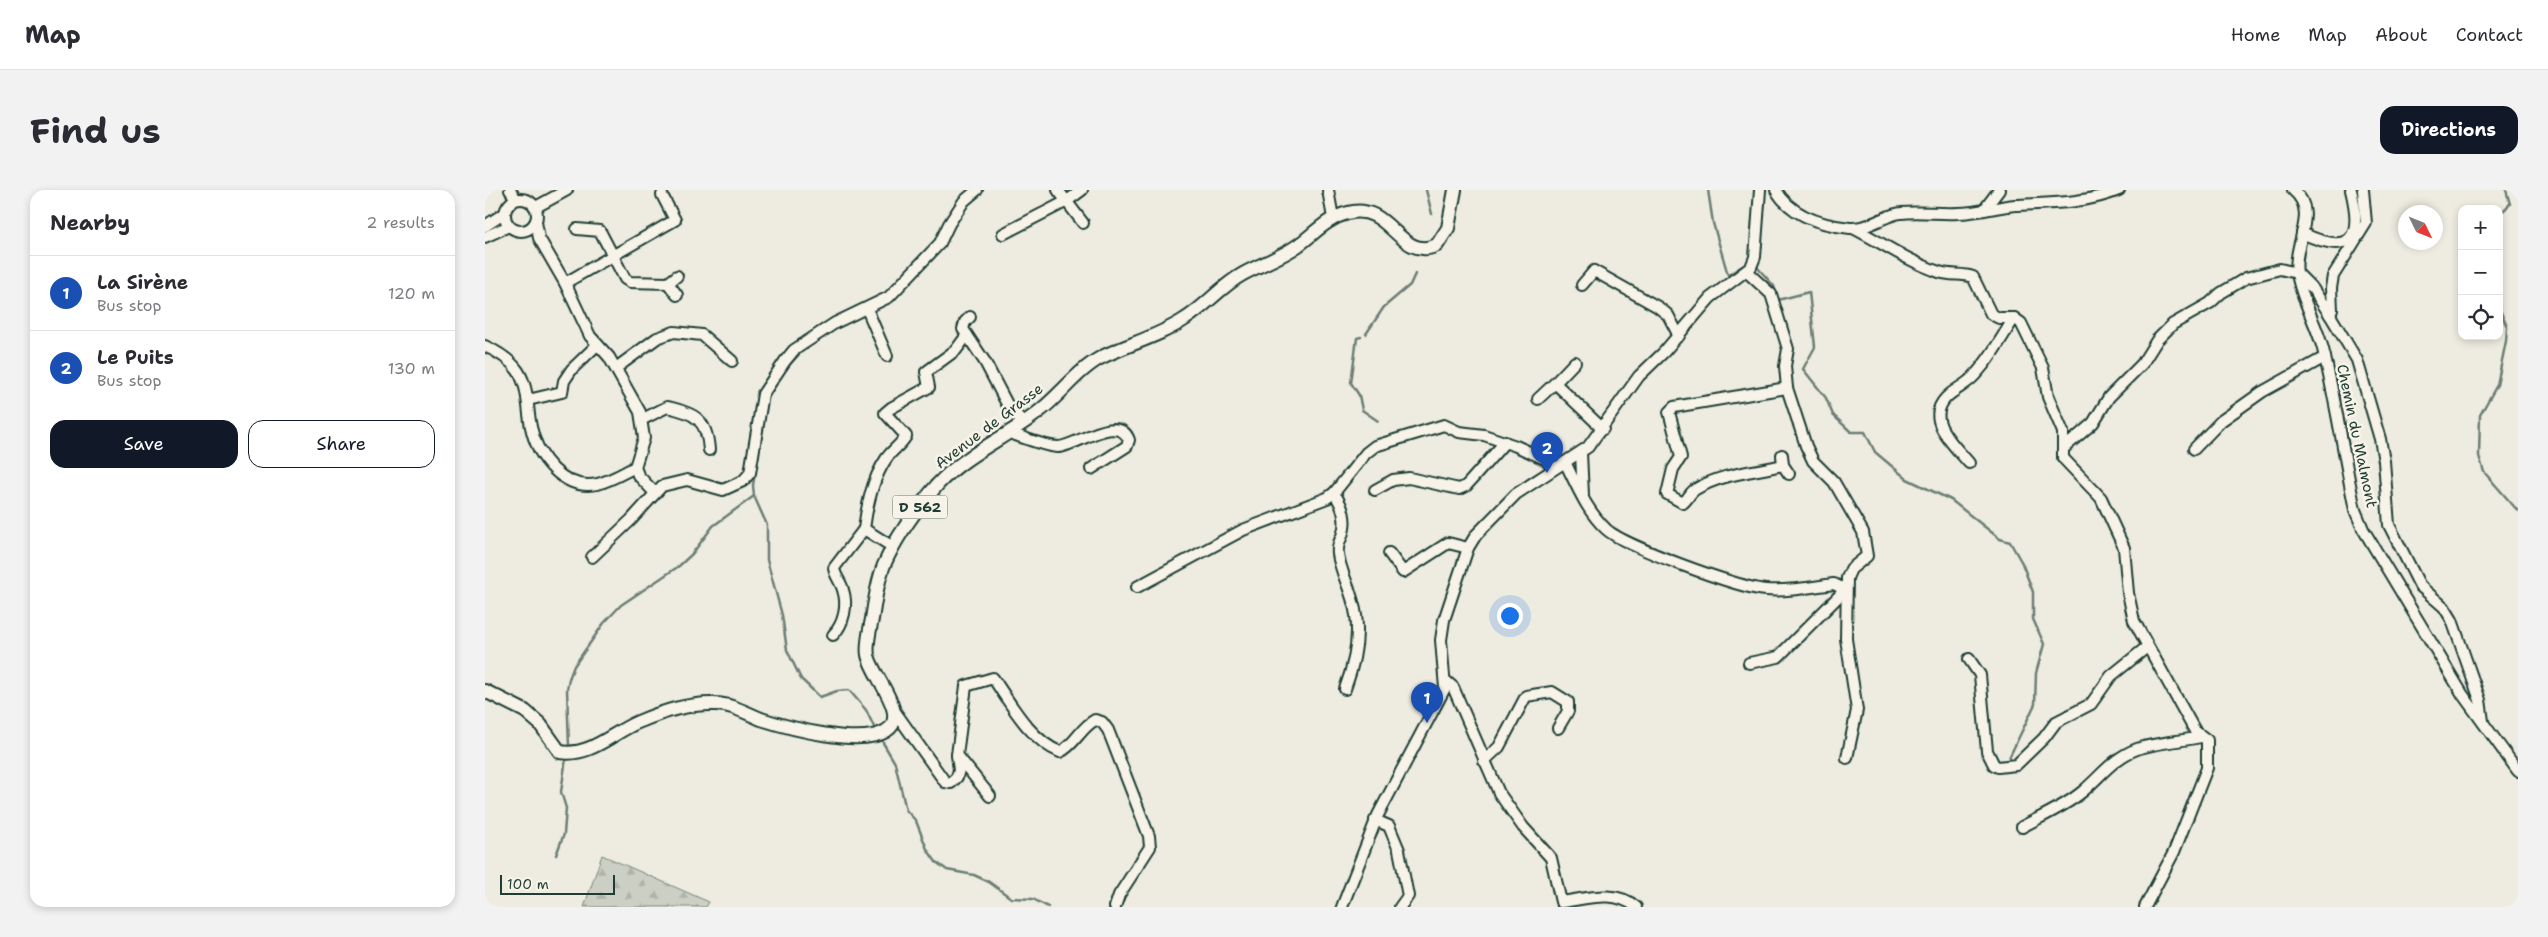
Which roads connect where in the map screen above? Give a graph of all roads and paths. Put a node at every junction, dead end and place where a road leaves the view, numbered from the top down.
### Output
1 (567, 190) edge
2 (977, 190) edge
3 (1058, 190) edge
4 (1082, 190) edge
5 (1328, 190) edge
6 (1455, 190) edge
7 (1760, 190) edge
8 (1776, 190) edge
9 (1999, 190) edge
10 (2119, 190) edge
11 (2293, 190) edge
12 (2351, 190) edge
13 (2363, 190) edge
14 (513, 195) edge
15 (662, 195) dead end
16 (1067, 201) junction
17 (536, 207) junction
18 (1984, 210) junction
19 (505, 213) junction
20 (1333, 218) junction
21 (536, 222) junction
22 (1083, 223) dead end
23 (485, 226) edge
24 (509, 226) junction
25 (1853, 228) junction
26 (577, 229) dead end
27 (526, 231) junction
28 (2302, 233) junction
29 (1003, 234) dead end
30 (485, 237) edge
31 (539, 238) junction
32 (613, 255) junction
33 (1747, 272) junction
34 (2297, 273) junction
35 (677, 276) dead end
36 (565, 283) junction
37 (668, 283) junction
38 (1582, 285) dead end
39 (677, 295) dead end
40 (867, 309) junction
41 (2329, 315) junction
42 (970, 317) dead end
43 (2013, 318) junction
44 (967, 335) junction
45 (1679, 336) junction
46 (597, 345) junction
47 (485, 346) edge
48 (887, 356) dead end
49 (2325, 357) junction
50 (732, 361) dead end
51 (1575, 362) dead end
52 (615, 368) junction
53 (1555, 383) junction
54 (1787, 388) junction
55 (1539, 399) dead end
56 (528, 400) junction
57 (643, 419) junction
58 (1023, 422) junction
59 (1603, 429) junction
60 (1008, 433) junction
61 (1505, 442) junction
62 (2064, 448) junction
63 (2193, 449) dead end
64 (709, 450) dead end
65 (1581, 453) junction
66 (1565, 462) junction
67 (1969, 463) dead end
68 (1785, 465) dead end
69 (635, 467) junction
70 (1555, 467) junction
71 (1091, 469) dead end
72 (1375, 490) dead end
73 (654, 492) junction
74 (1334, 493) junction
75 (1583, 498) junction
76 (864, 530) junction
77 (893, 547) junction
78 (1469, 548) junction
79 (1389, 552) dead end
80 (592, 557) dead end
81 (1137, 587) dead end
82 (833, 635) dead end
83 (2147, 647) junction
84 (1969, 659) dead end
85 (1749, 663) dead end
86 (1446, 681) junction
87 (1345, 689) dead end
88 (485, 691) edge
89 (896, 713) junction
90 (2484, 722) junction
91 (1558, 728) dead end
92 (2201, 737) junction
93 (957, 754) junction
94 (1847, 758) dead end
95 (1484, 761) junction
96 (2518, 771) edge
97 (990, 796) dead end
98 (1375, 820) junction
99 (2022, 827) dead end
100 (1561, 905) edge
101 (1115, 907) edge
102 (1342, 907) edge
103 (1400, 907) edge
104 (1636, 907) edge
105 (2145, 907) edge

1 - 17 street
2 - 40 street
3 - 16 street
4 - 16 street
5 - 20 street
6 - 20 main road, Avenue de Grasse / D 562
7 - 33 street
8 - 25 street
9 - 18 street
10 - 18 street
11 - 28 street, Chemin du Malmont
12 - 28 street
13 - 41 street
14 - 17 street
14 - 19 street
15 - 32 street
16 - 22 street
16 - 29 street
17 - 21 street
18 - 25 street
19 - 23 street
19 - 24 street
20 - 58 main road, Avenue de Grasse / D 562
21 - 27 street
21 - 31 street
24 - 27 street
24 - 30 street
25 - 43 street
26 - 32 street
27 - 31 street
28 - 34 street, Chemin du Malmont
31 - 36 street
32 - 36 street
32 - 37 street
33 - 45 street
33 - 54 street
34 - 41 street
34 - 49 street, Chemin du Malmont
34 - 62 street
35 - 37 street
36 - 46 street
37 - 39 street
38 - 45 street
40 - 48 street
40 - 73 street
41 - 90 street
42 - 44 street
43 - 62 street
43 - 67 street
44 - 58 street
44 - 76 street
45 - 59 street
46 - 52 street
46 - 56 street
47 - 56 street
49 - 63 street
49 - 90 street, Chemin du Malmont
50 - 52 street
51 - 53 street
52 - 57 street
53 - 55 street
53 - 59 street
54 - 68 street
54 - 94 street
56 - 69 street
57 - 64 street
57 - 69 street
58 - 60 main road, Avenue de Grasse / D 562
59 - 65 street
60 - 71 street
60 - 77 main road, Avenue de Grasse / D 562
61 - 70 street
61 - 72 street
61 - 74 street
62 - 83 street
65 - 66 street
65 - 75 street
66 - 70 street
66 - 75 street
69 - 73 street
70 - 78 street
73 - 80 street
74 - 81 street
74 - 87 street
75 - 85 street
76 - 77 street
76 - 82 street
77 - 89 main road, Avenue de Grasse / D 562
78 - 79 street
78 - 86 street
83 - 84 street
83 - 92 street
86 - 95 street
86 - 98 street
88 - 89 main road
89 - 93 street
90 - 96 street, Chemin du Malmont
91 - 95 street
92 - 99 street
92 - 105 street
93 - 97 street
93 - 101 street
95 - 100 street
98 - 102 street
98 - 103 street
100 - 104 street

